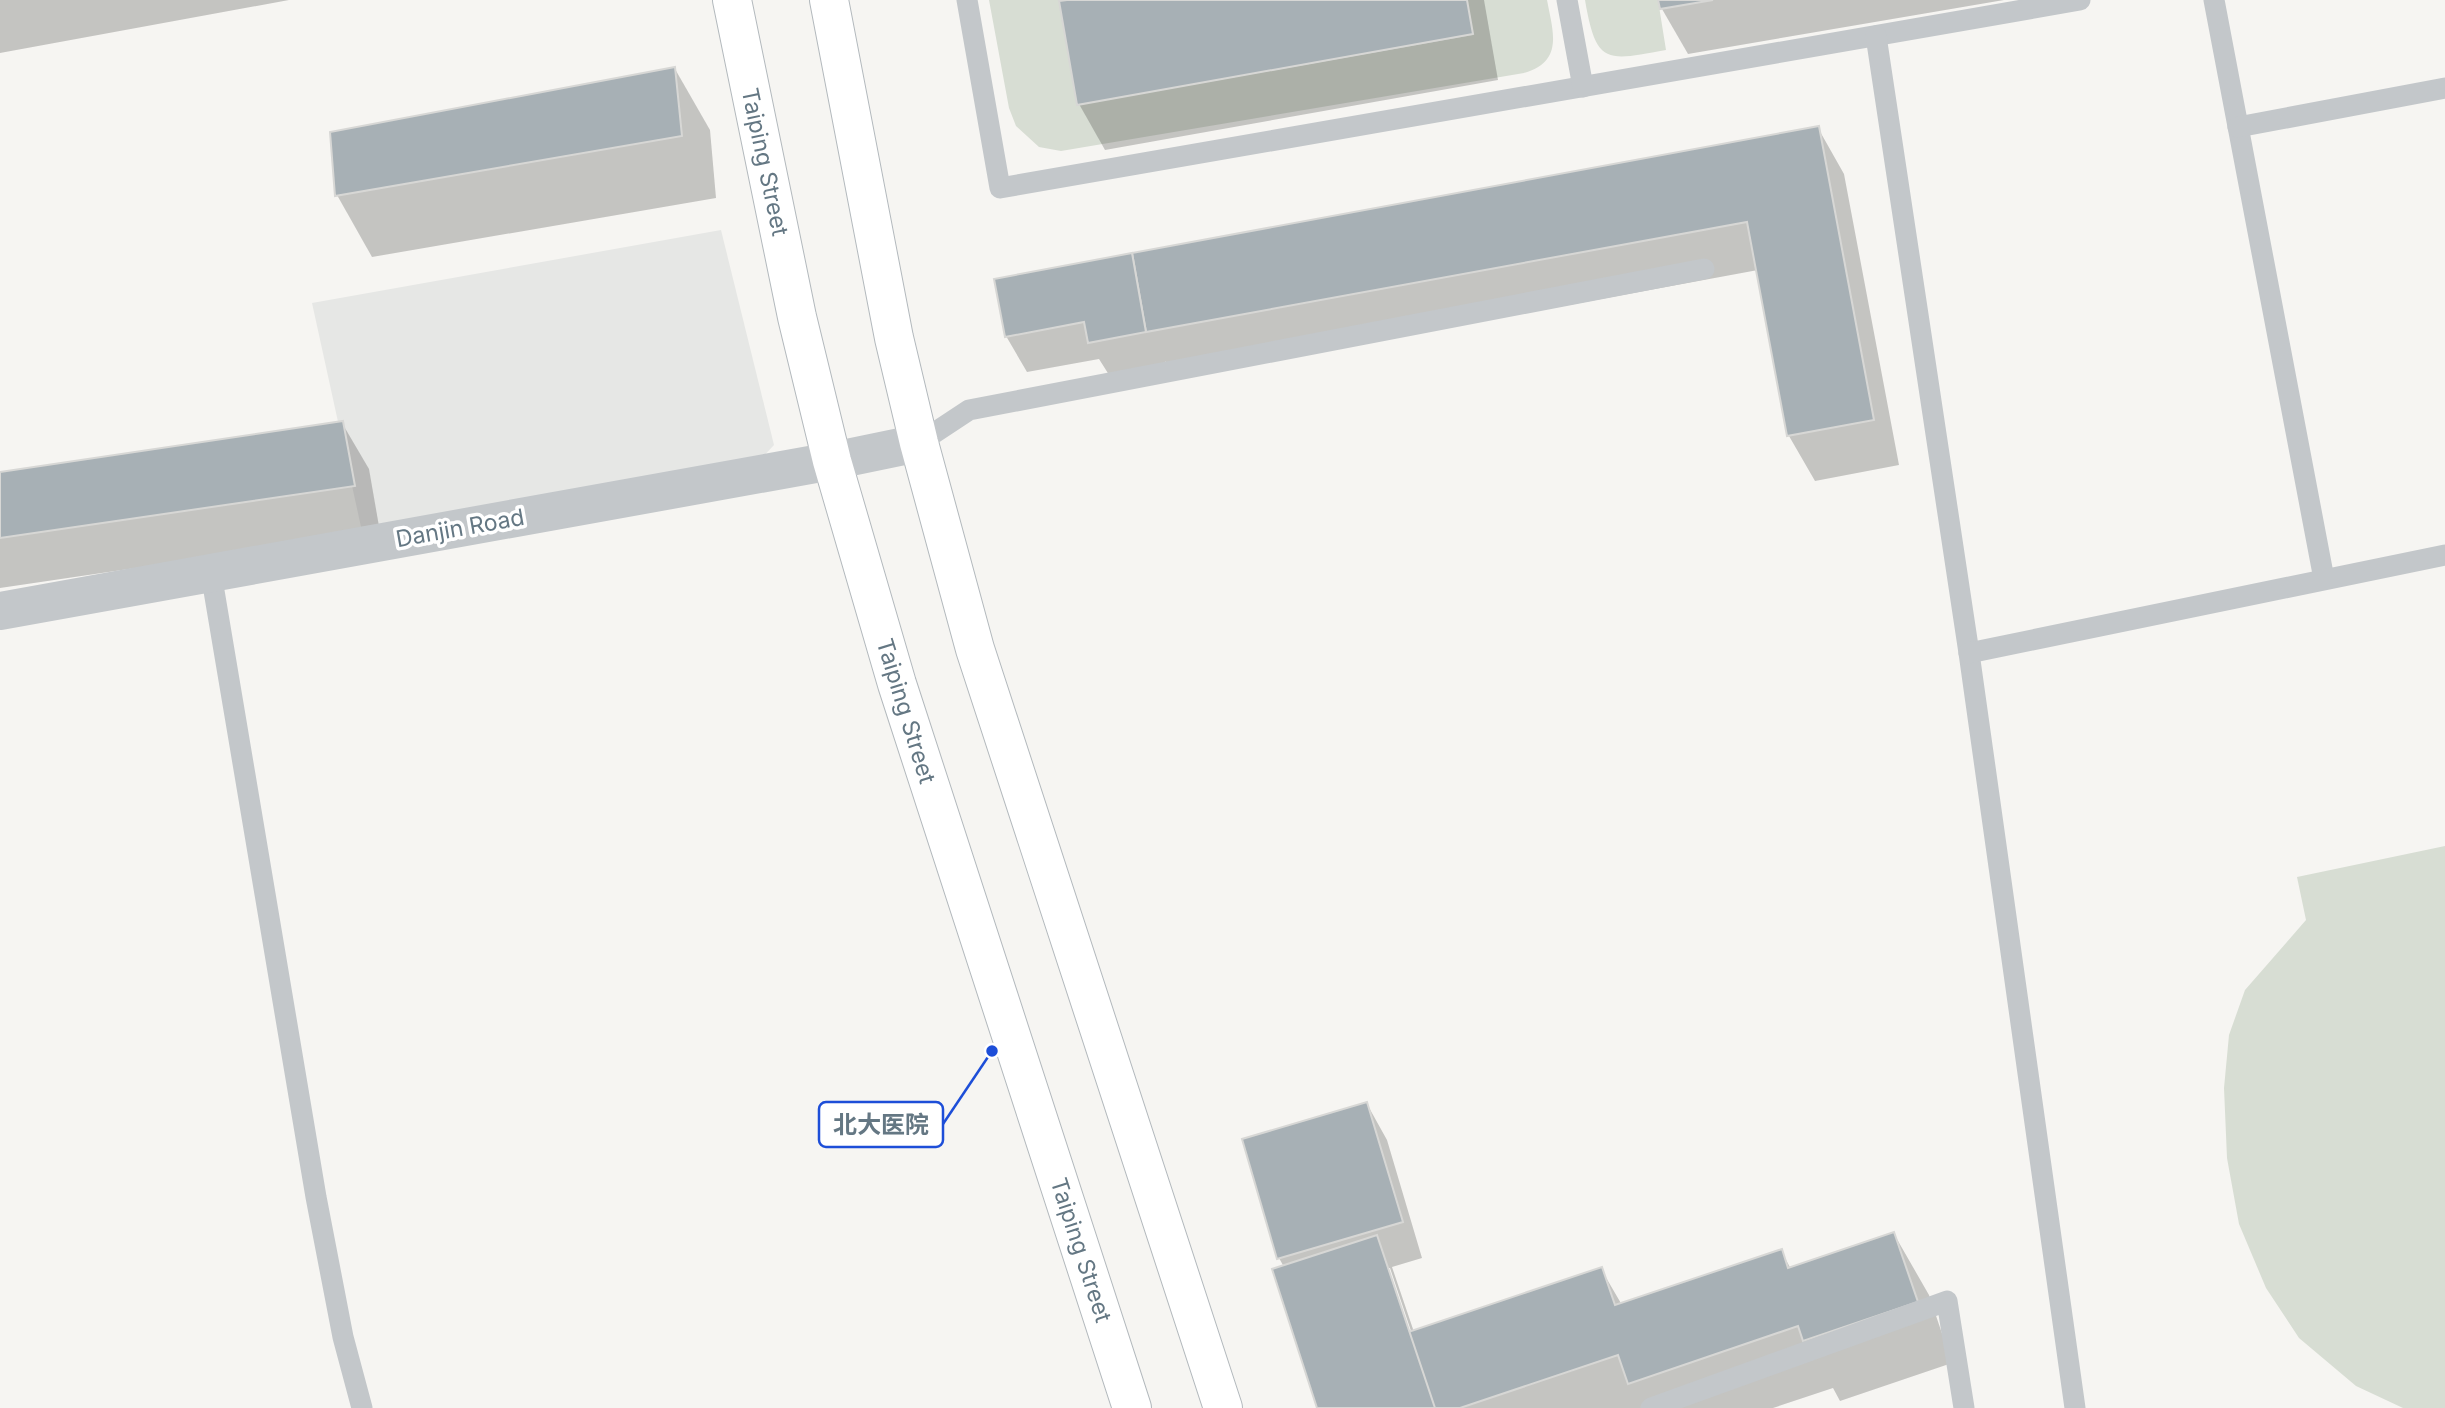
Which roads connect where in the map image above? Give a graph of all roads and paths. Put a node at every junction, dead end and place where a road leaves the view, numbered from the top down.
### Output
1 (732, 0) edge
2 (829, 0) edge
3 (967, 0) edge
4 (1567, 0) edge
5 (2080, 0) edge
6 (2214, 0) edge
7 (1875, 36) junction
8 (1583, 87) junction
9 (2445, 88) edge
10 (2238, 127) junction
11 (1704, 269) dead end
12 (919, 443) junction
13 (832, 461) junction
14 (2445, 555) edge
15 (211, 573) junction
16 (2324, 579) junction
17 (0, 611) edge
18 (1969, 653) junction
19 (362, 1408) edge
20 (1132, 1408) edge
21 (1223, 1408) edge
22 (1651, 1408) edge
23 (1964, 1408) edge
24 (2075, 1408) edge

1 - 13 main road, Taiping Street
2 - 12 main road
3 - 8 lane
4 - 8 lane
5 - 7 lane
6 - 10 lane
7 - 8 lane
7 - 18 lane
9 - 10 lane
10 - 16 lane
11 - 12 lane
12 - 13 street, Danjin Road
12 - 21 main road
13 - 15 street, Danjin Road
13 - 20 main road, Taiping Street
14 - 16 lane
15 - 17 street, Danjin Road
15 - 19 lane
16 - 18 lane
18 - 24 lane
22 - 23 lane

